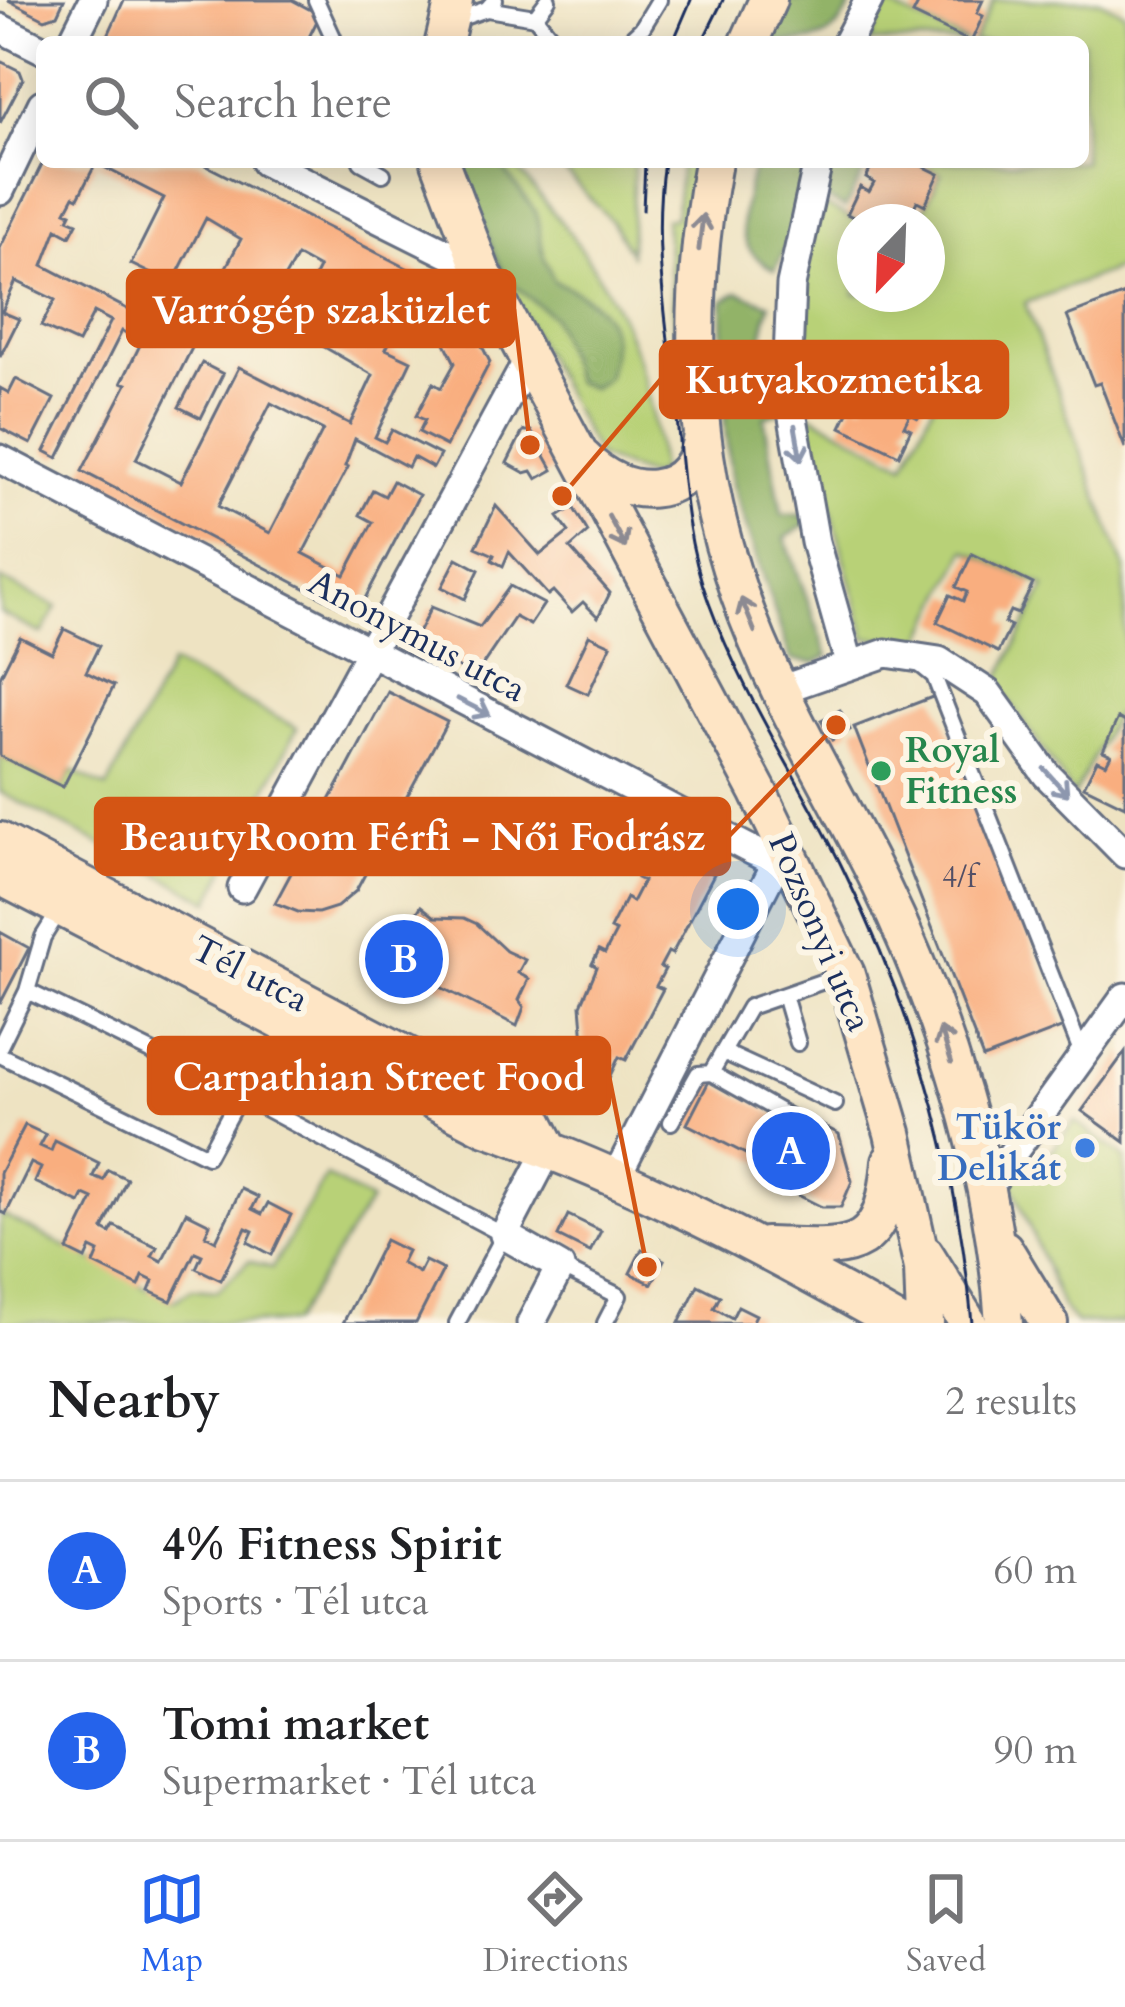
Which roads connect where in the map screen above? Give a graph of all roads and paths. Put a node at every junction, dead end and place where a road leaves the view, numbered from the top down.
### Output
1 (93, 0) edge
2 (316, 0) edge
3 (548, 0) edge
4 (658, 0) edge
5 (768, 0) edge
6 (869, 0) edge
7 (466, 15) edge
8 (535, 17) junction
9 (0, 28) edge
10 (76, 36) edge
11 (333, 36) edge
12 (550, 36) edge
13 (633, 36) edge
14 (752, 36) edge
15 (850, 36) edge
16 (36, 47) edge
17 (36, 116) edge
18 (277, 168) edge
19 (372, 168) edge
20 (442, 168) edge
21 (712, 168) edge
22 (817, 168) edge
23 (383, 174) dead end
24 (0, 191) edge
25 (481, 270) junction
26 (528, 361) junction
27 (703, 424) junction
28 (570, 441) junction
29 (0, 459) edge
30 (370, 653) junction
31 (909, 656) junction
32 (849, 663) junction
33 (780, 690) junction
34 (0, 841) edge
35 (1125, 854) edge
36 (788, 870) junction
37 (0, 876) edge
38 (242, 888) dead end
39 (62, 906) junction
40 (846, 974) junction
41 (27, 991) junction
42 (784, 995) junction
43 (1125, 997) edge
44 (798, 1042) dead end
45 (0, 1046) edge
46 (723, 1052) junction
47 (1082, 1054) junction
48 (0, 1055) edge
49 (711, 1073) junction
50 (240, 1095) junction
51 (835, 1104) dead end
52 (795, 1120) dead end
53 (671, 1122) dead end
54 (893, 1133) junction
55 (549, 1149) junction
56 (615, 1179) junction
57 (986, 1190) junction
58 (504, 1235) junction
59 (997, 1236) junction
60 (916, 1241) junction
61 (752, 1246) junction
62 (560, 1267) junction
63 (817, 1278) junction
64 (457, 1323) edge
65 (531, 1323) edge
66 (605, 1323) edge
67 (859, 1323) edge
68 (897, 1323) edge
69 (925, 1323) edge
70 (968, 1323) edge
71 (1004, 1323) edge
72 (1049, 1323) edge

1 - 10 street
2 - 11 lane
3 - 8 lane
4 - 13 lane
5 - 14 main road
6 - 15 street
7 - 8 lane
8 - 12 lane
9 - 16 street
17 - 24 street
18 - 25 street
19 - 23 lane
20 - 25 main road, Pozsonyi utca
27 -> 21 main road, Pozsonyi utca
22 -> 32 street
25 - 26 main road, Pozsonyi utca
26 - 28 main road, Pozsonyi utca
26 - 30 street
27 - 28 main road, Pozsonyi utca
33 -> 27 main road, Pozsonyi utca
28 -> 36 main road, Pozsonyi utca
29 - 30 street, Anonymus utca
30 -> 36 street, Anonymus utca
30 - 38 street
31 - 32 street
31 -> 35 street
31 - 47 lane
32 - 33 street
57 -> 33 main road, Pozsonyi utca
34 - 55 main road, Tél utca
36 - 40 main road, Pozsonyi utca
36 - 56 street
37 - 39 main road, Tél utca
39 - 41 lane
39 - 55 main road, Tél utca
40 - 42 lane
40 - 54 main road, Pozsonyi utca
41 - 45 lane
41 - 50 lane
42 - 44 lane
42 - 46 lane
43 - 47 street
46 - 49 lane
46 - 51 lane
47 - 57 street
48 - 50 lane
49 - 52 lane
49 - 53 lane
50 - 58 lane
54 - 60 main road, Pozsonyi utca
54 - 61 main road
55 - 56 main road, Tél utca
55 - 58 street
56 - 61 main road, Tél utca
57 - 59 main road, Pozsonyi utca
58 - 62 street
58 - 64 lane
59 - 71 main road, Pozsonyi utca
59 - 72 main road
60 - 69 main road, Pozsonyi utca
60 - 70 main road
61 - 63 main road, Tél utca
62 - 65 street
62 - 66 lane
63 - 67 main road
63 - 68 main road, Tél utca

